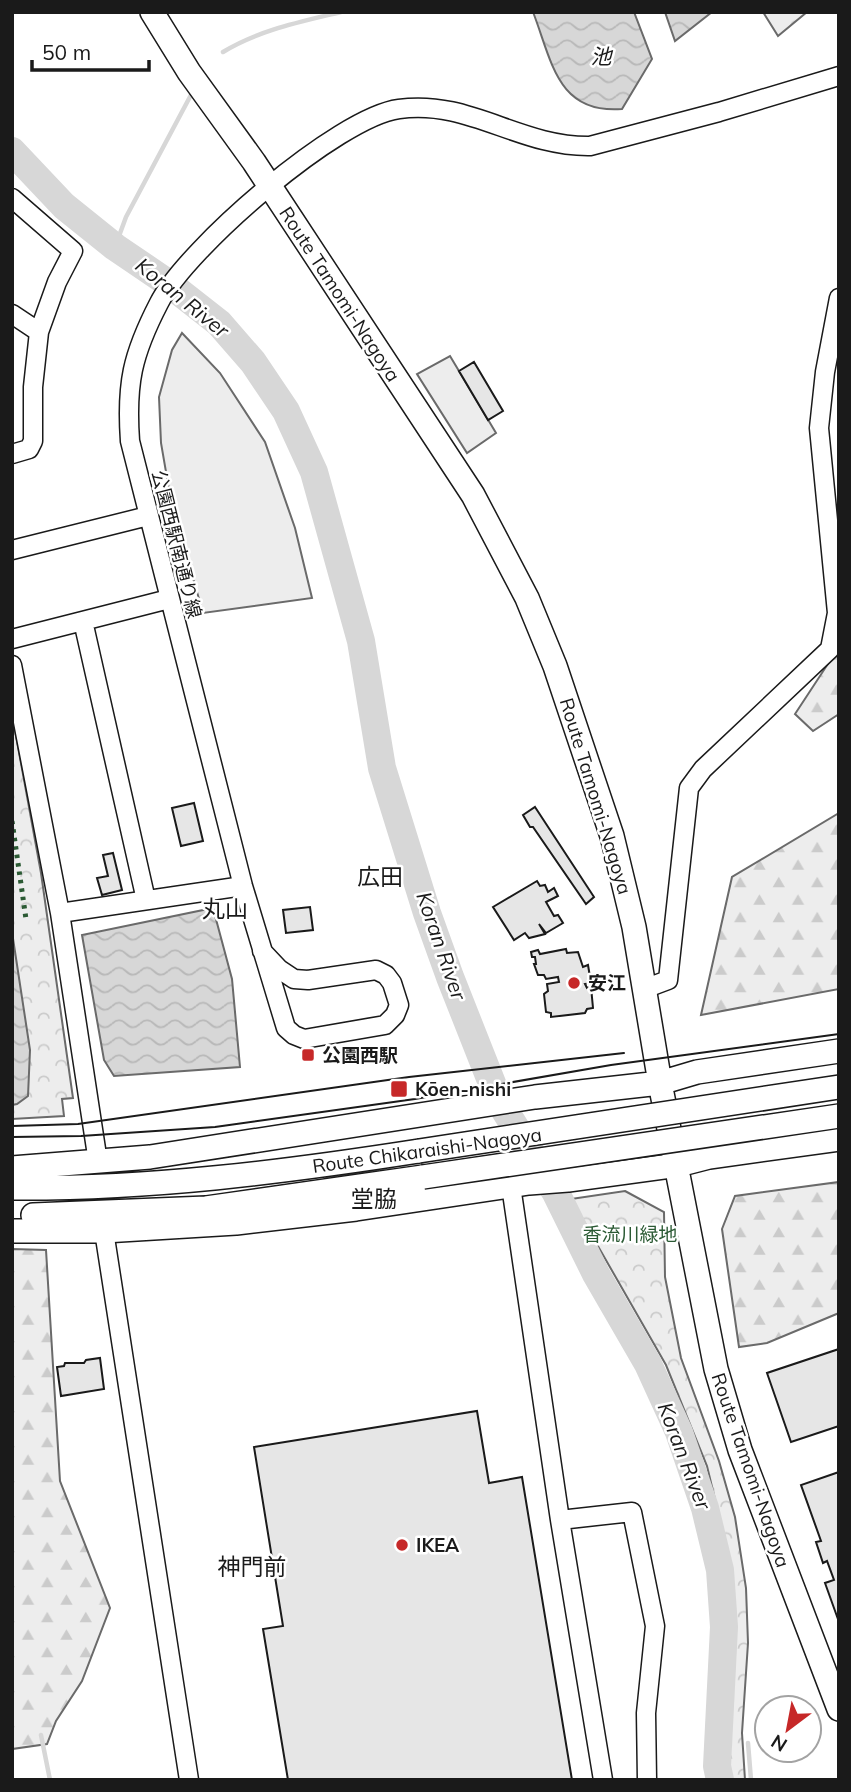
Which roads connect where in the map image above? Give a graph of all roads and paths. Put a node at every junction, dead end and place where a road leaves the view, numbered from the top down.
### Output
1 (152, 12) edge
2 (839, 76) edge
3 (269, 186) junction
4 (12, 198) edge
5 (839, 298) edge
6 (12, 314) edge
7 (39, 332) junction
8 (12, 454) edge
9 (148, 516) junction
10 (12, 550) edge
11 (169, 599) junction
12 (83, 621) junction
13 (12, 639) edge
14 (12, 665) edge
15 (243, 886) junction
16 (146, 900) junction
17 (60, 913) junction
18 (262, 951) junction
19 (308, 980) junction
20 (644, 989) junction
21 (282, 1011) junction
22 (839, 1051) edge
23 (660, 1083) junction
24 (839, 1087) edge
25 (839, 1116) edge
26 (839, 1139) edge
27 (98, 1161) junction
28 (678, 1166) junction
29 (12, 1168) edge
30 (520, 1184) junction
31 (12, 1188) edge
32 (12, 1215) edge
33 (12, 1231) edge
34 (104, 1231) junction
35 (560, 1520) junction
36 (839, 1709) edge
37 (189, 1780) edge
38 (603, 1780) edge
39 (646, 1780) edge

1 - 3 main road, Route Tamomi-Nagoya
2 - 3 street, 公園西駅南通り線
3 - 9 street, 公園西駅南通り線
3 - 20 main road, Route Tamomi-Nagoya
4 - 7 street
5 - 20 street
6 - 7 street
7 - 8 street
9 - 10 street
9 - 11 street, 公園西駅南通り線
11 - 12 street
11 - 15 street, 公園西駅南通り線
12 - 13 street
12 - 16 street
14 - 17 street
15 - 16 street
15 - 18 street, 公園西駅南通り線
16 - 17 street
17 - 27 street
18 - 19 street
18 - 21 street, 公園西駅南通り線
19 - 21 street
19 - 21 street, 公園西駅南通り線
20 - 23 main road, Route Tamomi-Nagoya
22 - 23 main road
23 - 27 main road
23 - 28 main road, Route Tamomi-Nagoya
24 - 31 main road, Route Chikaraishi-Nagoya, bridge
25 - 32 main road, Route Chikaraishi-Nagoya, bridge
26 - 28 main road
27 - 29 main road
28 - 30 main road
28 - 36 main road, Route Tamomi-Nagoya
30 - 34 main road
30 - 35 street
33 - 34 main road
34 - 37 street
35 - 38 street
35 - 39 street

